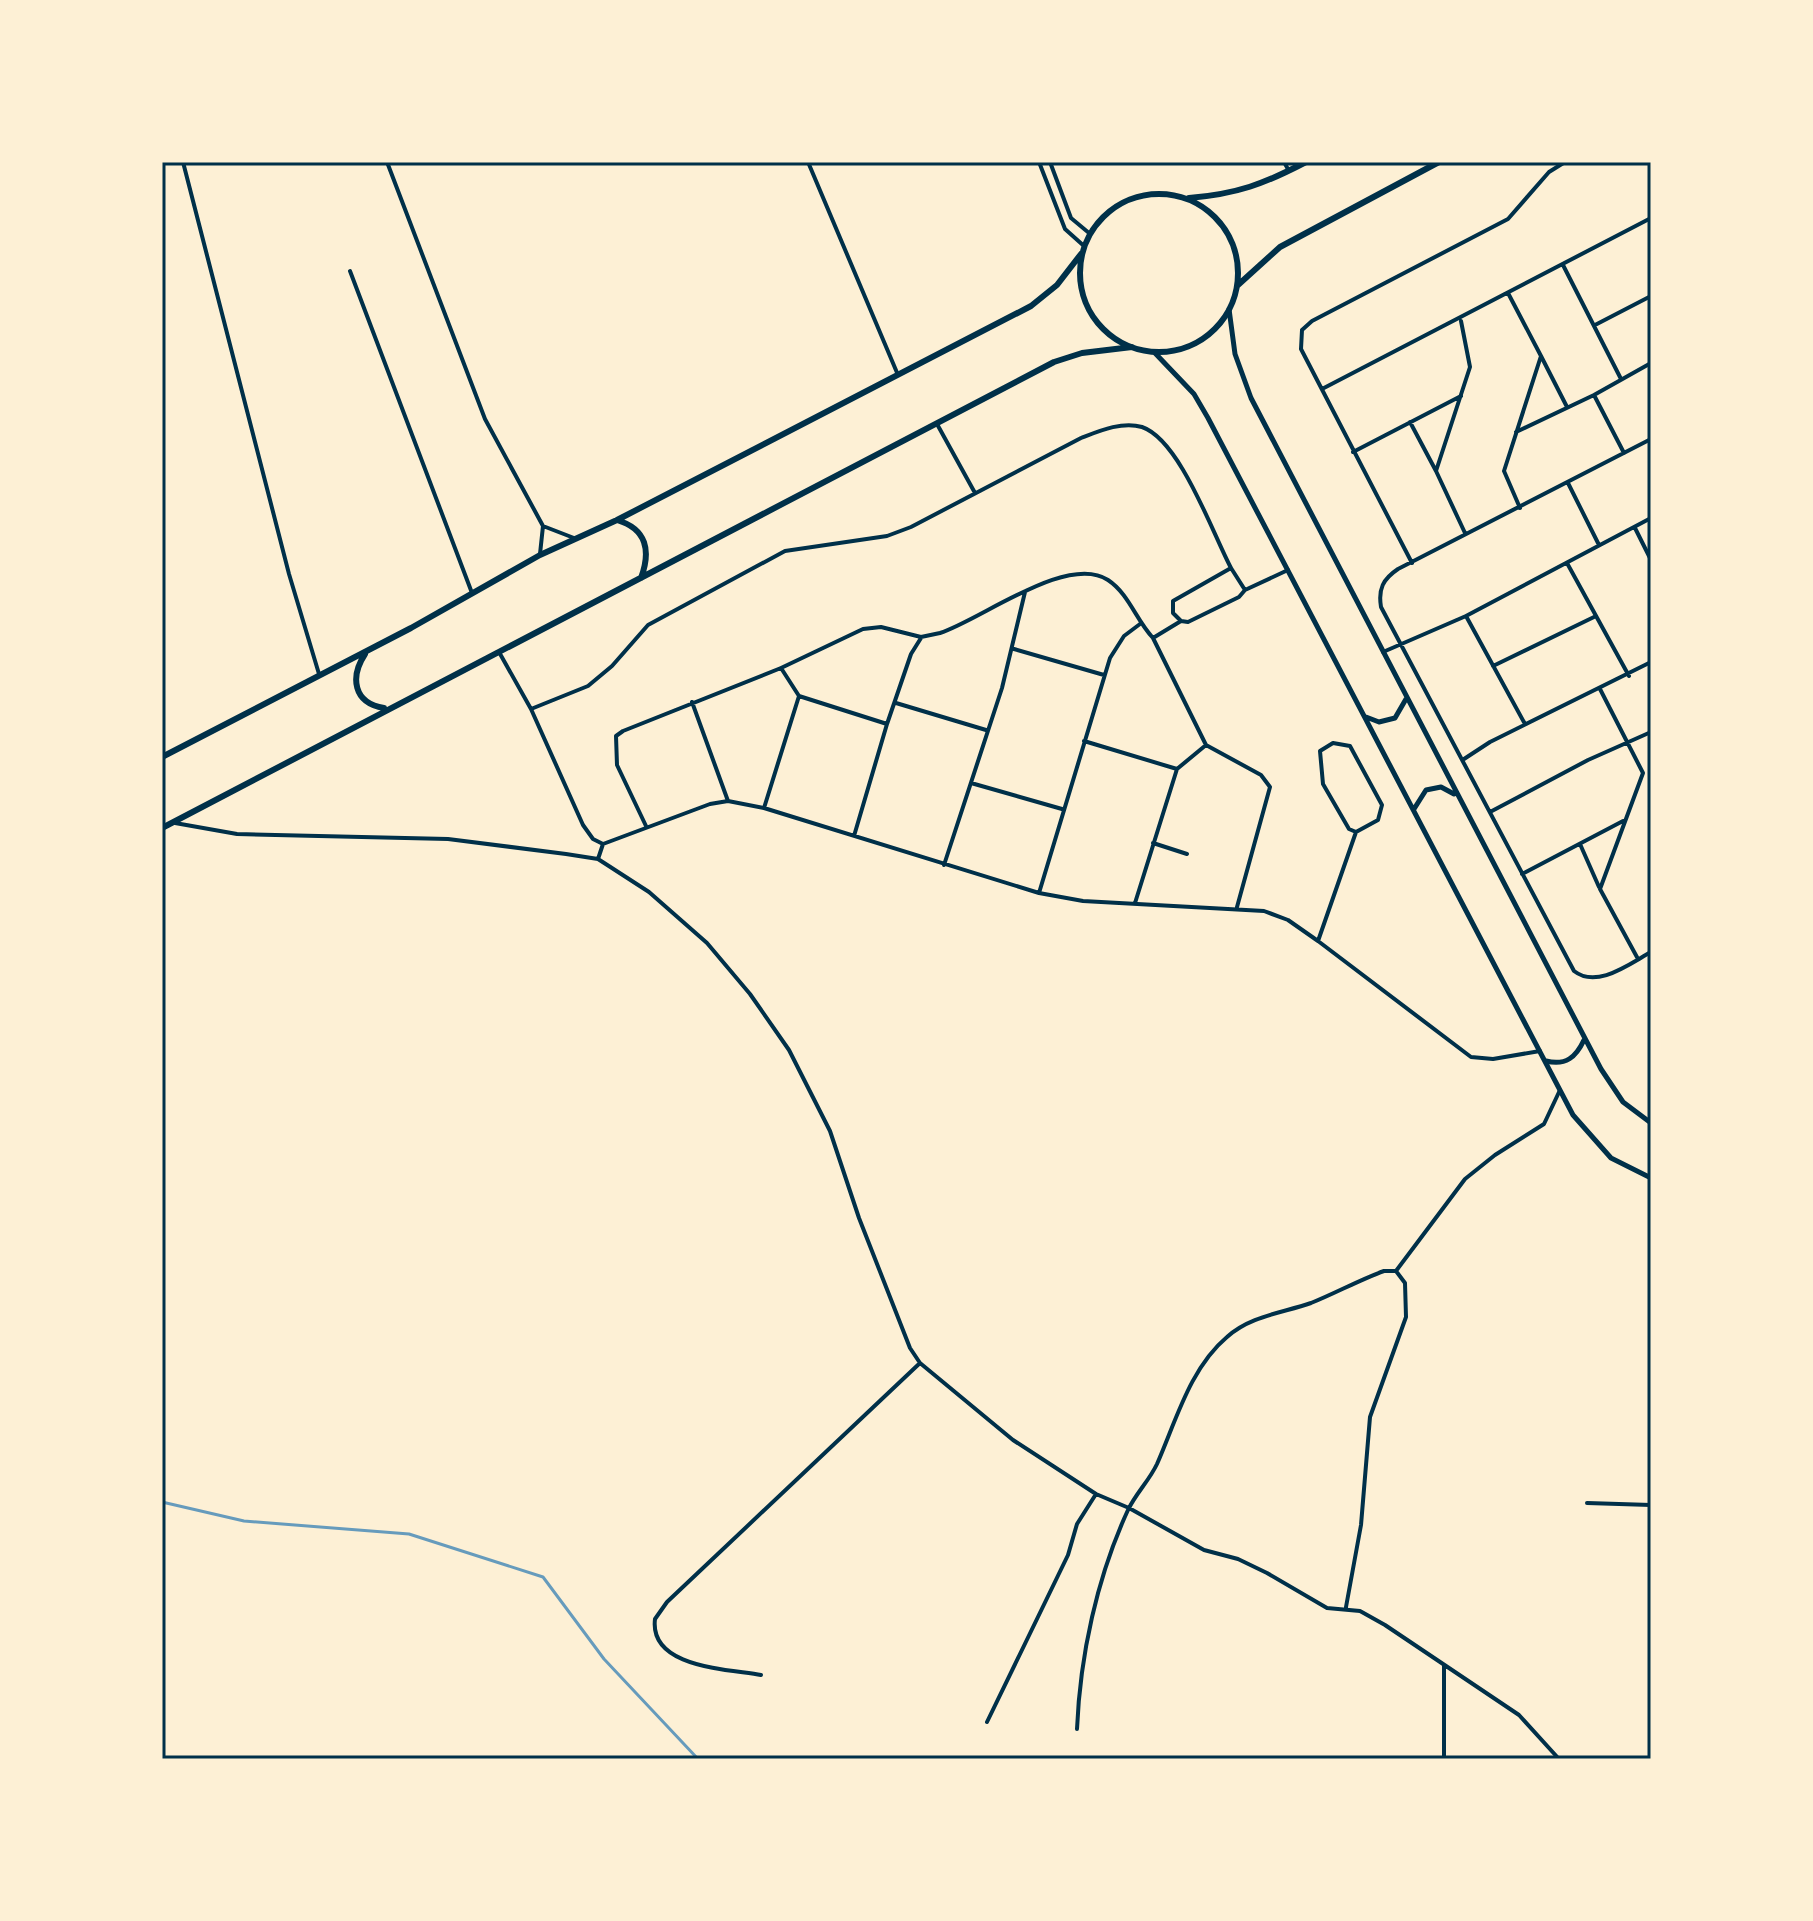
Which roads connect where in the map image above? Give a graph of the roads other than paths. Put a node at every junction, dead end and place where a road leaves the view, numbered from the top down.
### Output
1 (183, 162) edge
2 (387, 162) edge
3 (808, 162) edge
4 (1039, 162) edge
5 (1050, 162) edge
6 (1284, 162) edge
7 (1306, 162) edge
8 (1439, 162) edge
9 (1565, 162) edge
10 (1289, 171) junction
11 (1188, 199) junction
12 (1651, 218) edge
13 (1089, 233) junction
14 (1084, 246) junction
15 (1081, 254) junction
16 (1563, 265) junction
17 (350, 271) dead end
18 (1238, 285) junction
19 (1508, 293) junction
20 (1651, 296) edge
21 (1229, 309) junction
22 (1460, 320) junction
23 (1595, 325) junction
24 (1132, 347) junction
25 (1154, 352) junction
26 (1541, 356) junction
27 (1651, 363) edge
28 (898, 375) junction
29 (1621, 379) junction
30 (1322, 389) junction
31 (1462, 395) junction
32 (1594, 395) junction
33 (1567, 407) junction
34 (1410, 422) junction
35 (937, 424) junction
36 (1516, 432) junction
37 (1651, 439) edge
38 (1353, 452) junction
39 (1624, 453) junction
40 (1436, 471) junction
41 (1568, 483) junction
42 (975, 493) junction
43 (1520, 508) junction
44 (1651, 518) edge
45 (617, 520) junction
46 (543, 526) junction
47 (1635, 528) junction
48 (1465, 533) junction
49 (574, 538) junction
50 (1599, 545) junction
51 (540, 555) junction
52 (1651, 560) edge
53 (1412, 563) junction
54 (1567, 563) junction
55 (1231, 568) junction
56 (1288, 570) junction
57 (641, 578) junction
58 (1245, 590) junction
59 (1025, 592) junction
60 (472, 593) junction
61 (1466, 616) junction
62 (1594, 617) junction
63 (1181, 621) junction
64 (1140, 624) junction
65 (921, 637) junction
66 (1153, 638) junction
67 (1402, 642) junction
68 (1013, 648) junction
69 (367, 651) junction
70 (499, 652) junction
71 (1383, 652) junction
72 (1651, 662) edge
73 (1493, 666) junction
74 (781, 668) junction
75 (319, 674) junction
76 (1104, 675) junction
77 (1629, 676) junction
78 (1600, 689) junction
79 (799, 696) junction
80 (1407, 698) junction
81 (692, 702) junction
82 (896, 703) junction
83 (386, 708) junction
84 (531, 709) junction
85 (1365, 716) junction
86 (887, 724) junction
87 (1525, 724) junction
88 (987, 730) junction
89 (1651, 732) edge
90 (1084, 741) junction
91 (1627, 742) junction
92 (1206, 745) junction
93 (162, 757) edge
94 (1464, 759) junction
95 (1177, 769) junction
96 (971, 783) junction
97 (1455, 794) junction
98 (728, 801) junction
99 (764, 808) junction
100 (1062, 809) junction
101 (1414, 810) junction
102 (1490, 812) junction
103 (1626, 820) junction
104 (172, 823) junction
105 (646, 826) junction
106 (162, 828) edge
107 (1356, 832) junction
108 (854, 836) junction
109 (1153, 843) junction
110 (1580, 843) junction
111 (603, 844) junction
112 (1187, 854) dead end
113 (598, 859) junction
114 (944, 865) junction
115 (1522, 874) junction
116 (1600, 889) junction
117 (1039, 893) junction
118 (1135, 903) junction
119 (1237, 907) junction
120 (1318, 941) junction
121 (1651, 952) edge
122 (1638, 959) junction
123 (1584, 1040) junction
124 (1540, 1051) junction
125 (1545, 1061) junction
126 (1560, 1090) junction
127 (1651, 1123) edge
128 (1651, 1178) edge
129 (1396, 1271) junction
130 (920, 1363) junction
131 (1096, 1494) junction
132 (1587, 1503) dead end
133 (1651, 1505) edge
134 (1129, 1508) junction
135 (1346, 1607) junction
136 (1444, 1665) junction
137 (761, 1675) dead end
138 (987, 1722) dead end
139 (1077, 1729) dead end
140 (1444, 1759) edge
141 (1559, 1759) edge

1 - 75 street
2 - 46 street
3 - 28 street
4 - 14 street
5 - 13 street
6 - 10 street
7 - 10 main road
8 - 18 main road
9 - 30 street
10 - 11 main road
11 - 13 main road
11 - 18 main road
12 - 16 street
13 - 14 main road
14 - 15 main road
15 - 24 main road
15 - 28 main road
16 - 19 street
16 - 23 street
17 - 60 street
18 - 21 main road
19 - 22 street
19 - 26 street
20 - 23 street
21 - 25 main road
21 - 71 street
22 - 30 street
22 - 31 street
23 - 29 street
24 - 25 main road
24 - 35 main road
25 - 56 street
26 - 33 street
26 - 36 street
27 - 29 street
28 - 45 main road
29 - 32 street
30 - 38 street
31 - 34 street
31 - 40 street
32 - 33 street
32 - 39 street
33 - 36 street
34 - 38 street
34 - 40 street
35 - 42 street
35 - 57 main road
36 - 43 street
37 - 39 street
38 - 53 street
39 - 41 street
40 - 48 street
41 - 43 street
41 - 50 street
42 - 55 street
42 - 84 street
43 - 48 street
44 - 47 street
45 - 49 main road
45 - 57 main road
46 - 49 street
46 - 51 street
47 - 50 street
47 - 52 street
48 - 53 street
49 - 51 main road
50 - 54 street
51 - 60 main road
53 - 67 street
54 - 61 street
54 - 62 street
55 - 58 street
55 - 63 street
56 - 58 street
56 - 85 street
57 - 70 main road
58 - 63 street
59 - 64 street
59 - 65 street
59 - 68 street
60 - 69 main road
61 - 67 street
61 - 73 street
62 - 73 street
62 - 77 street
63 - 66 street
64 - 66 street
64 - 76 street
65 - 74 street
65 - 82 street
66 - 92 street
67 - 71 street
67 - 94 street
68 - 76 street
68 - 88 street
69 - 75 main road
69 - 83 main road
70 - 83 main road
70 - 84 street
71 - 80 street
72 - 77 street
73 - 87 street
74 - 79 street
74 - 81 street
75 - 93 main road
76 - 90 street
77 - 78 street
78 - 87 street
78 - 91 street
79 - 86 street
79 - 99 street
80 - 85 street
80 - 97 street
81 - 98 street
81 - 105 street
82 - 86 street
82 - 88 street
83 - 104 main road
84 - 111 street
85 - 101 street
86 - 108 street
87 - 94 street
88 - 96 street
89 - 91 street
90 - 95 street
90 - 100 street
91 - 102 street
91 - 103 street
92 - 95 street
92 - 119 street
94 - 102 street
95 - 109 street
96 - 100 street
96 - 114 street
97 - 101 street
97 - 123 street
98 - 99 street
98 - 105 street
99 - 108 street
100 - 117 street
101 - 124 street
102 - 115 street
103 - 110 street
103 - 116 street
104 - 106 main road
104 - 113 street
105 - 111 street
107 - 107 street
107 - 120 street
108 - 114 street
109 - 112 street
109 - 118 street
110 - 115 street
110 - 116 street
111 - 113 street
113 - 130 street
114 - 117 street
115 - 122 street
116 - 122 street
117 - 118 street
118 - 119 street
119 - 120 street
120 - 124 street
121 - 122 street
123 - 125 street
123 - 127 street
124 - 125 street
125 - 126 street
126 - 128 street
126 - 129 street
129 - 134 street
129 - 135 street
130 - 131 street
130 - 137 street
131 - 134 street
131 - 138 street
132 - 133 street
134 - 135 street
134 - 139 street
135 - 136 street
136 - 140 street
136 - 141 street

